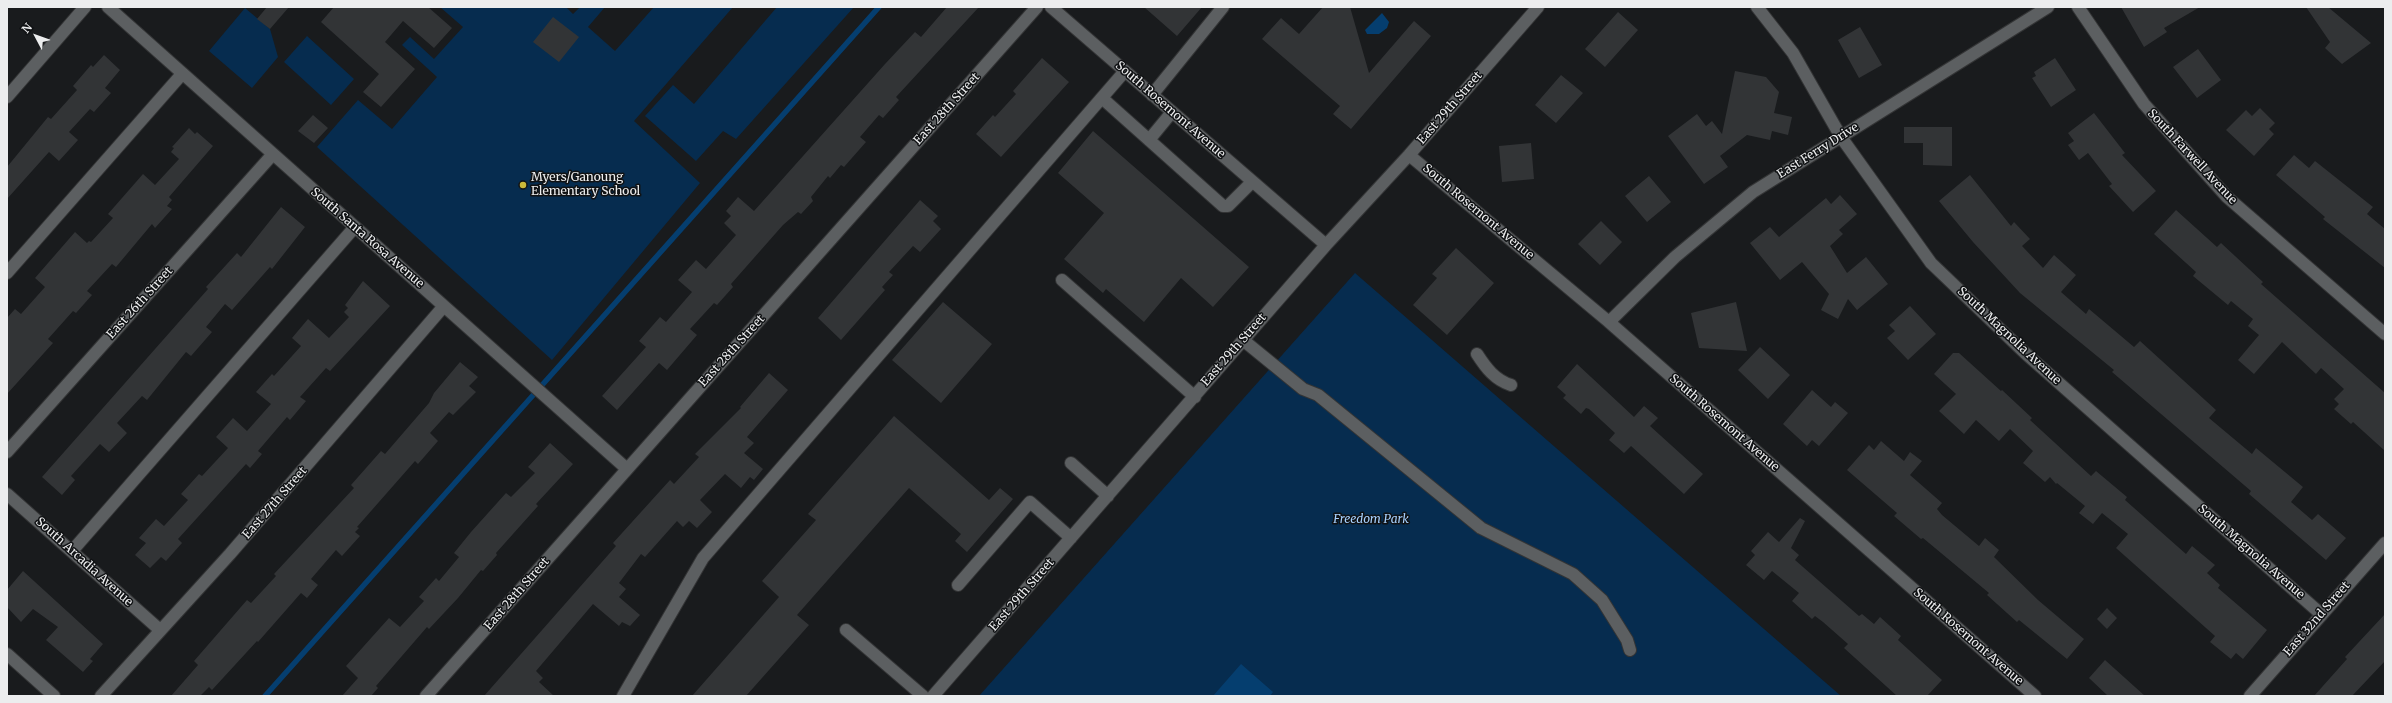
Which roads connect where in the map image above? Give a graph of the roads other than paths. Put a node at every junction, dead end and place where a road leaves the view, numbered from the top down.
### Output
1 (85, 7) edge
2 (108, 7) edge
3 (1037, 7) edge
4 (1051, 7) edge
5 (1223, 7) edge
6 (1538, 7) edge
7 (1757, 7) edge
8 (2048, 7) edge
9 (2078, 7) edge
10 (1125, 71) junction
11 (182, 74) junction
12 (1152, 95) junction
13 (7, 97) edge
14 (1102, 98) junction
15 (1172, 112) junction
16 (1841, 137) junction
17 (1149, 140) junction
18 (272, 154) junction
19 (1409, 155) junction
20 (1252, 182) junction
21 (354, 228) junction
22 (1326, 245) junction
23 (7, 274) edge
24 (1062, 280) dead end
25 (444, 306) junction
26 (1609, 322) junction
27 (2385, 334) edge
28 (1243, 340) junction
29 (1477, 354) dead end
30 (1511, 385) dead end
31 (1195, 397) junction
32 (7, 452) edge
33 (1071, 463) dead end
34 (627, 469) junction
35 (7, 494) edge
36 (1108, 496) junction
37 (1071, 538) junction
38 (2385, 543) edge
39 (72, 551) junction
40 (958, 585) dead end
41 (2321, 614) junction
42 (160, 630) junction
43 (846, 630) dead end
44 (1630, 650) dead end
45 (7, 654) edge
46 (54, 696) edge
47 (101, 696) edge
48 (426, 696) edge
49 (623, 696) edge
50 (923, 696) edge
51 (933, 696) edge
52 (2035, 696) edge
53 (2250, 696) edge

1 - 13 street
2 - 11 street, South Santa Rosa Avenue
3 - 34 street, East 28th Street
4 - 10 street, South Rosemont Avenue
5 - 12 street
6 - 19 street, East 29th Street
7 - 16 street, South Magnolia Avenue
8 - 16 street, East Ferry Drive
9 - 27 street, South Farwell Avenue
10 - 12 street, South Rosemont Avenue
10 - 14 street
11 - 18 street, South Santa Rosa Avenue
11 - 23 street
12 - 15 street, South Rosemont Avenue
14 - 17 street
14 - 49 street
15 - 17 street
15 - 20 street, South Rosemont Avenue
16 - 26 street, East Ferry Drive
16 - 41 street, South Magnolia Avenue
17 - 20 street
18 - 21 street, South Santa Rosa Avenue
18 - 32 street, East 26th Street
19 - 22 street, East 29th Street
19 - 26 street, South Rosemont Avenue
20 - 22 street, South Rosemont Avenue
21 - 25 street, South Santa Rosa Avenue
21 - 39 street
22 - 28 street, East 29th Street
24 - 31 street
25 - 34 street, South Santa Rosa Avenue
25 - 42 street, East 27th Street
26 - 52 street, South Rosemont Avenue
28 - 31 street, East 29th Street
28 - 44 street
29 - 30 street
31 - 36 street, East 29th Street
33 - 36 street
34 - 48 street, East 28th Street
35 - 39 street, South Arcadia Avenue
36 - 37 street, East 29th Street
37 - 40 street
37 - 51 street, East 29th Street
38 - 41 street, East 32nd Street
39 - 42 street, South Arcadia Avenue
41 - 53 street, East 32nd Street
42 - 47 street, East 27th Street
43 - 50 street
45 - 46 street

